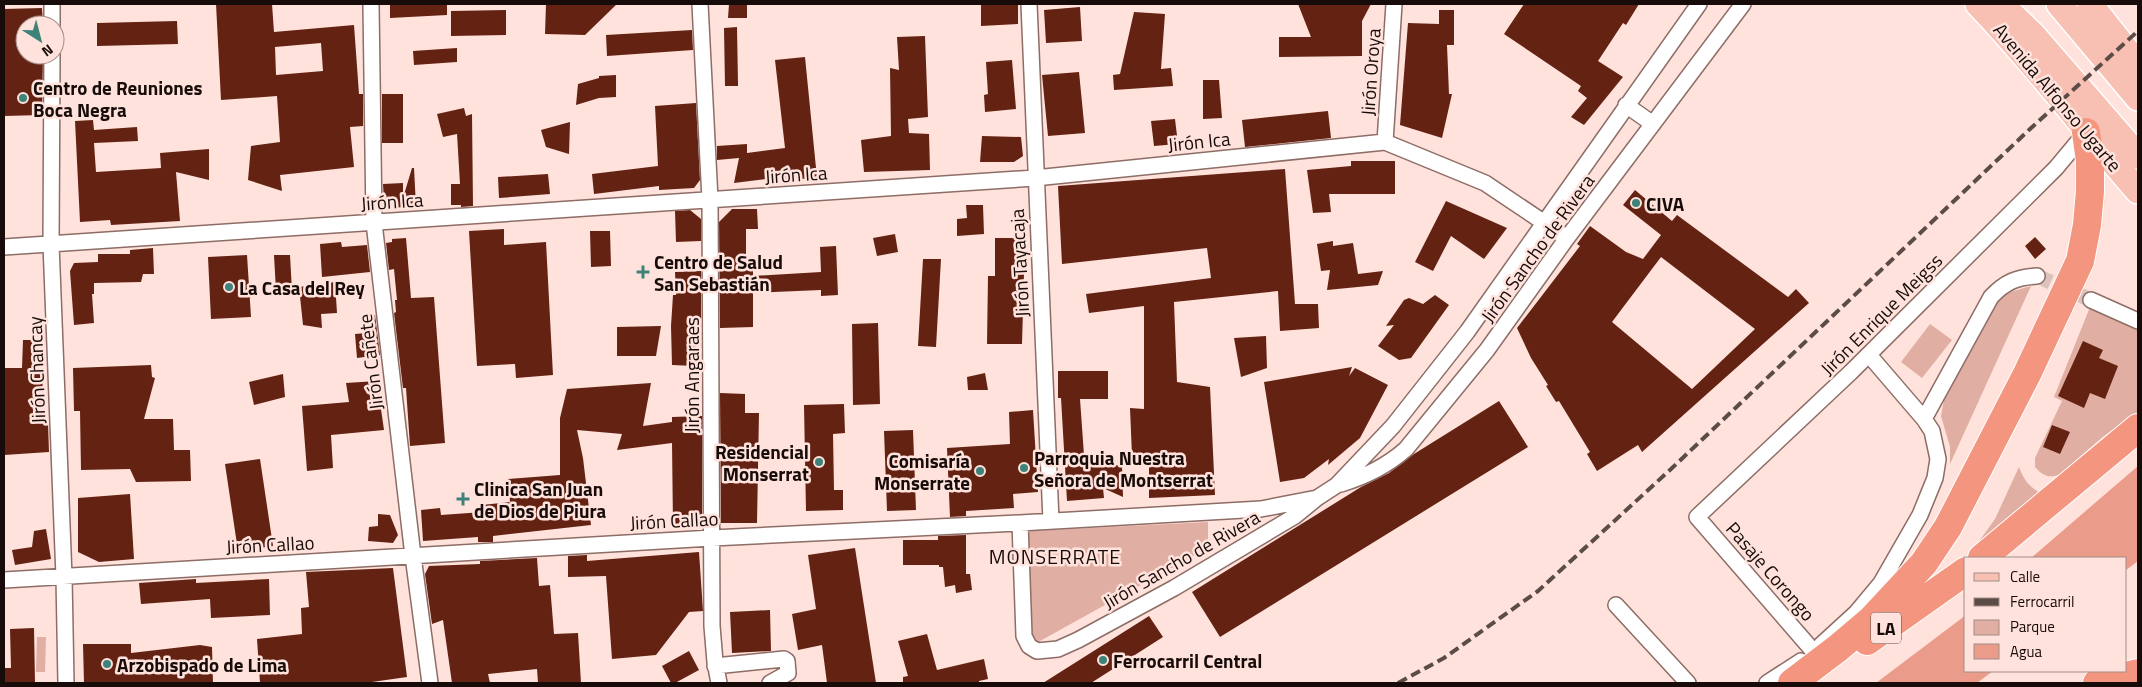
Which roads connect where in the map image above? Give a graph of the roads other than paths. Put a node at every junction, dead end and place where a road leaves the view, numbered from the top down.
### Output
1 (371, 4) edge
2 (700, 4) edge
3 (1029, 4) edge
4 (1394, 4) edge
5 (1699, 4) edge
6 (1743, 4) edge
7 (1978, 4) edge
8 (2000, 4) edge
9 (2059, 4) edge
10 (2090, 4) edge
11 (2008, 36) junction
12 (52, 65) edge
13 (2138, 65) edge
14 (2138, 98) edge
15 (1626, 105) junction
16 (1652, 124) junction
17 (2086, 132) junction
18 (1385, 142) junction
19 (2138, 156) edge
20 (1035, 178) junction
21 (2138, 191) edge
22 (710, 200) junction
23 (1543, 222) junction
24 (374, 223) junction
25 (1567, 238) junction
26 (51, 244) junction
27 (4, 247) edge
28 (2037, 276) tunnel mouth
29 (2091, 300) tunnel mouth
30 (2138, 321) edge
31 (1869, 355) junction
32 (1924, 418) junction
33 (2138, 428) edge
34 (1337, 485) junction
35 (1317, 498) junction
36 (1697, 517) joint
37 (1051, 521) junction
38 (1020, 523) junction
39 (712, 538) junction
40 (412, 556) junction
41 (1983, 557) edge
42 (1964, 572) edge
43 (64, 577) junction
44 (4, 580) edge
45 (1616, 605) dead end
46 (1814, 652) junction
47 (715, 666) junction
48 (2138, 673) edge
49 (2138, 680) edge
50 (66, 683) edge
51 (430, 683) edge
52 (719, 683) edge
53 (770, 683) edge
54 (1688, 683) edge
55 (1767, 683) edge
56 (1792, 683) edge
57 (1806, 683) edge
58 (2097, 683) edge
59 (2134, 683) edge

1 - 24 street, Jirón Cañete
2 - 22 street, Jirón Angaraes
3 - 20 street, Jirón Tayacaja
4 - 18 street, Jirón Oroya
5 - 15 street, Jirón Sancho de Rivera
6 - 16 street, Jirón Sancho de Rivera
7 - 11 main road, Avenida Alfonso Ugarte
8 - 11 main road
8 - 19 main road, Avenida Alfonso Ugarte
9 - 14 main road
10 - 13 main road
11 - 17 main road, Avenida Alfonso Ugarte
12 - 26 street, Jirón Chancay
15 - 16 street
15 - 23 street, Jirón Sancho de Rivera
16 - 25 street, Jirón Sancho de Rivera
17 - 21 main road, Avenida Alfonso Ugarte
17 - 31 street, Jirón Enrique Meigss
17 - 56 highway
18 - 20 street, Jirón Ica
18 - 23 street, Jirón Ica
20 - 22 street, Jirón Ica
20 - 37 street, Jirón Tayacaja
22 - 24 street, Jirón Ica
22 - 39 street, Jirón Angaraes
23 - 25 street, Jirón Ica
23 - 34 street, Jirón Sancho de Rivera
24 - 26 street, Jirón Ica
24 - 40 street, Jirón Cañete
25 - 34 street, Jirón Sancho de Rivera
26 - 27 street, Jirón Ica
26 - 43 street, Jirón Chancay
28 - 32 street
29 - 30 street
31 - 32 street
31 - 36 street, Jirón Enrique Meigss
32 - 46 street
33 - 41 highway
34 - 35 street, Jirón Sancho de Rivera
35 - 37 street, Jirón Callao
35 - 38 street, Jirón Sancho de Rivera
36 - 46 street, Pasaje Corongo
37 - 38 street, Jirón Callao
38 - 39 street, Jirón Callao
39 - 40 street, Jirón Callao
39 - 47 street, Jirón Angaraes
40 - 43 street, Jirón Callao
40 - 51 street, Jirón Cañete
42 - 57 highway, LA
43 - 44 street, Jirón Callao
43 - 50 street, Jirón Chancay
45 - 54 street
46 - 55 street
47 - 52 street, Jirón Angaraes
47 - 53 street
48 - 58 highway
49 - 59 street

